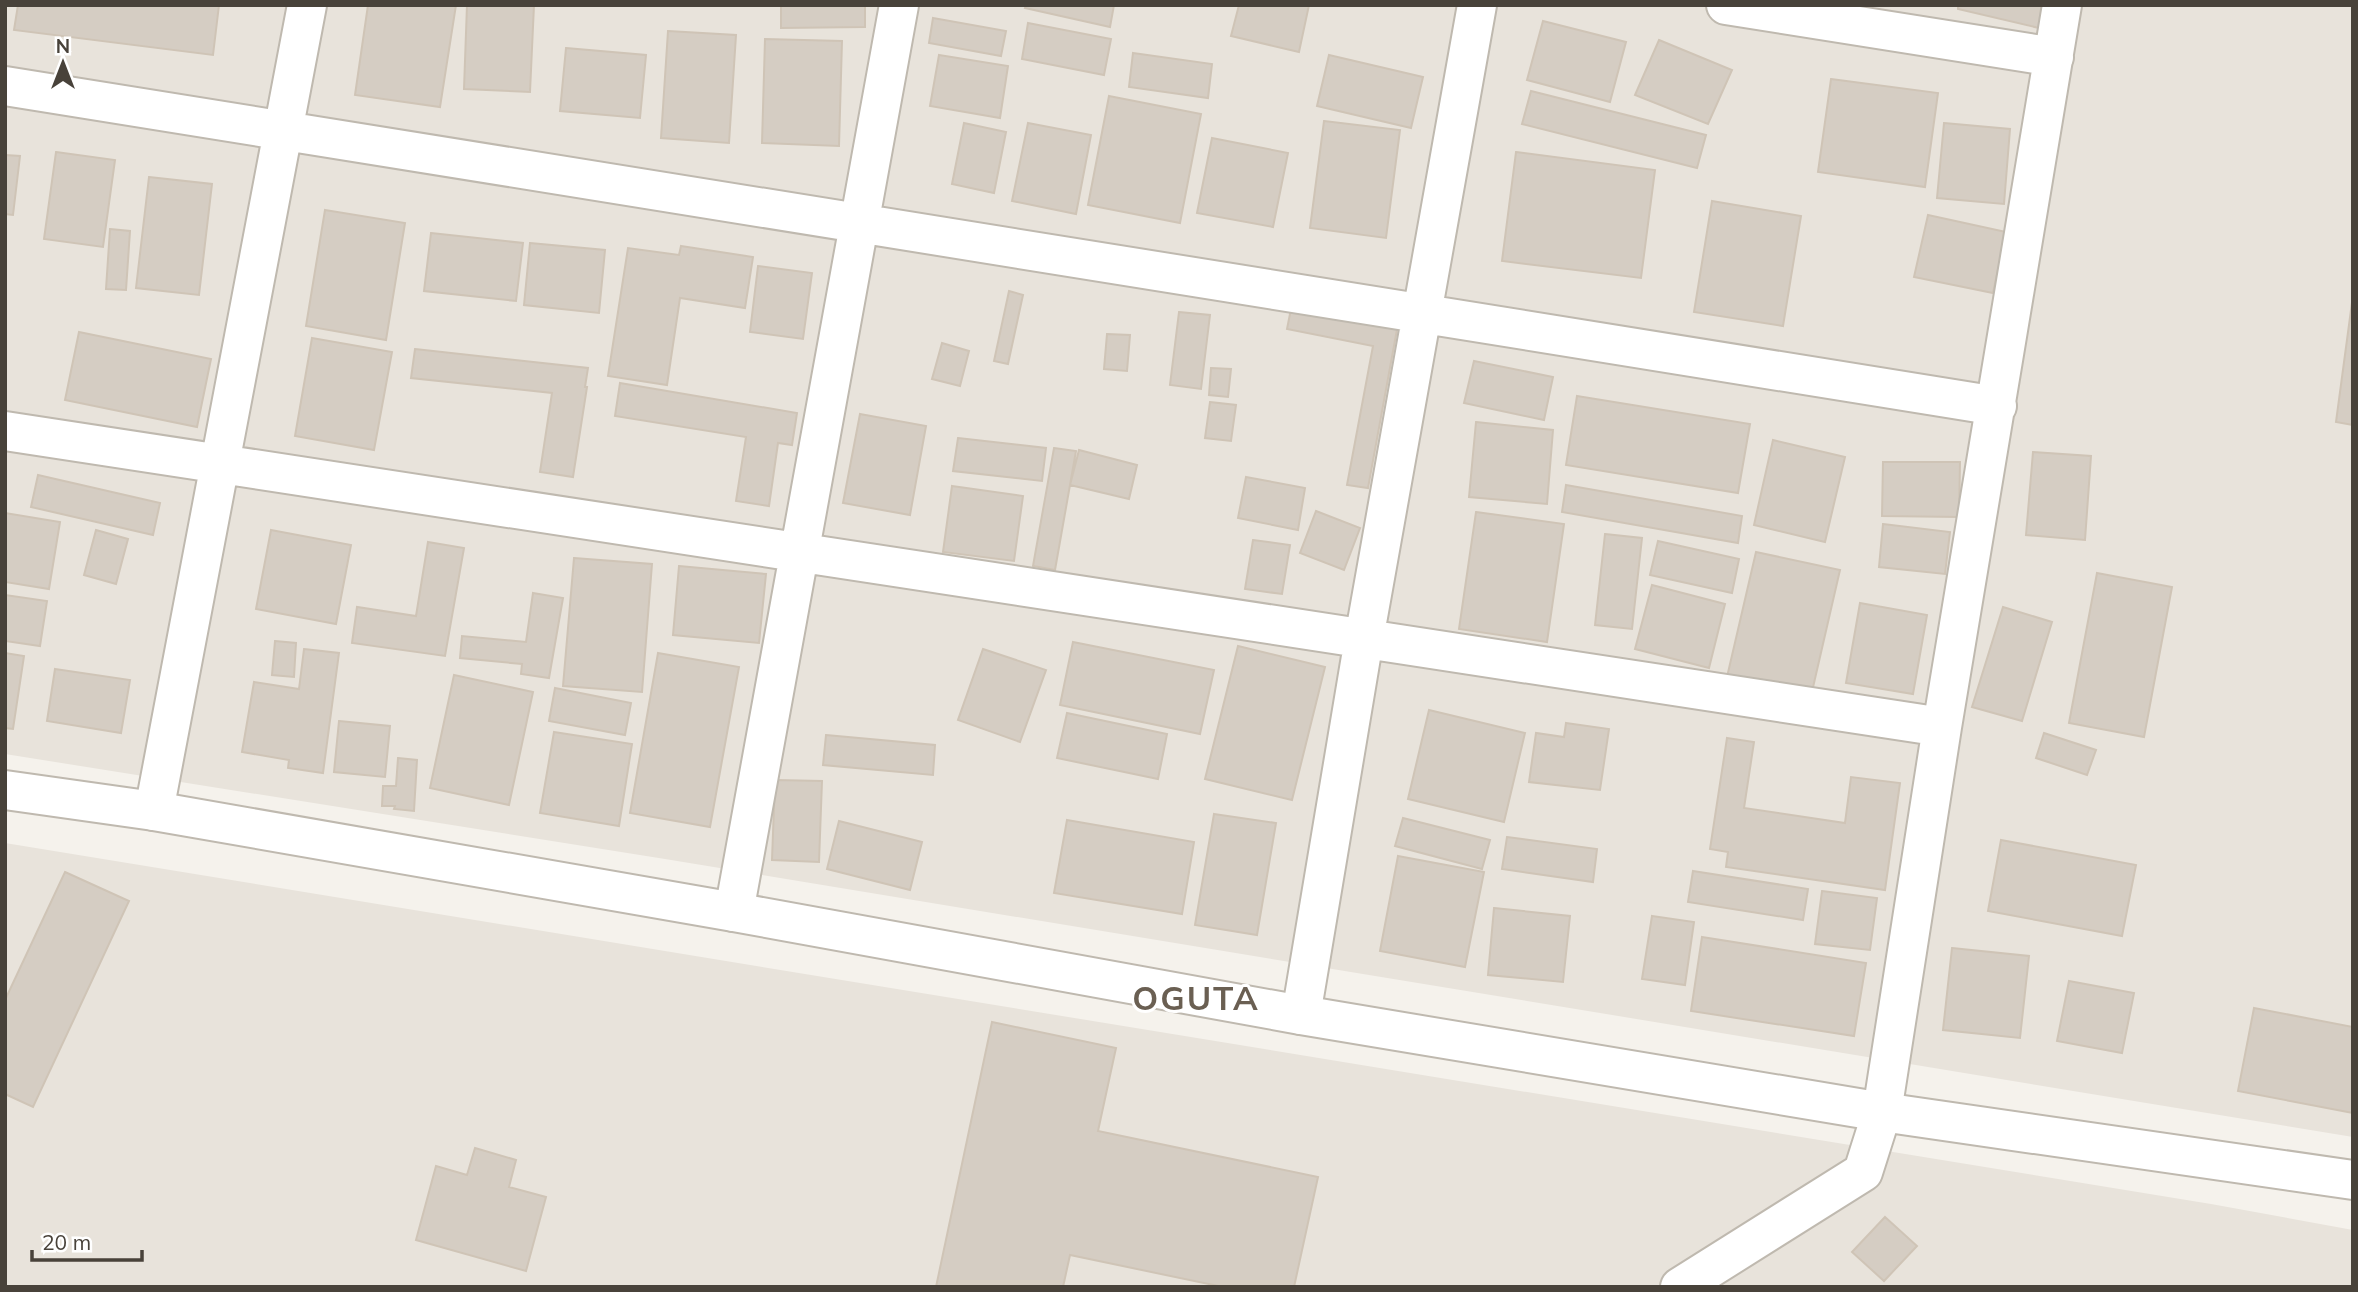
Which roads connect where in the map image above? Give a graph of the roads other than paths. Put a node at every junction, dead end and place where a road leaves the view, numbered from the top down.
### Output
1 (307, 5) edge
2 (899, 5) edge
3 (1478, 5) edge
4 (1726, 5) edge
5 (2062, 5) edge
6 (2054, 57) junction
7 (5, 86) edge
8 (284, 130) junction
9 (859, 223) junction
10 (1423, 314) junction
11 (1997, 406) junction
12 (5, 431) edge
13 (220, 464) junction
14 (799, 553) junction
15 (1364, 639) junction
16 (1942, 727) junction
17 (5, 790) edge
18 (154, 811) junction
19 (734, 912) junction
20 (1301, 1014) junction
21 (1882, 1112) junction
22 (2353, 1180) edge
23 (1680, 1287) edge

1 - 8 street
2 - 9 street
3 - 10 street
4 - 6 street
5 - 6 street
6 - 11 street
7 - 8 street
8 - 9 street
8 - 13 street
9 - 10 street
9 - 14 street
10 - 11 street
10 - 15 street
11 - 16 street
12 - 13 street
13 - 14 street
13 - 18 street
14 - 15 street
14 - 19 street
15 - 16 street
15 - 20 street
16 - 21 street
17 - 18 street
18 - 19 street
19 - 20 street
20 - 21 street
21 - 22 street
21 - 23 street

